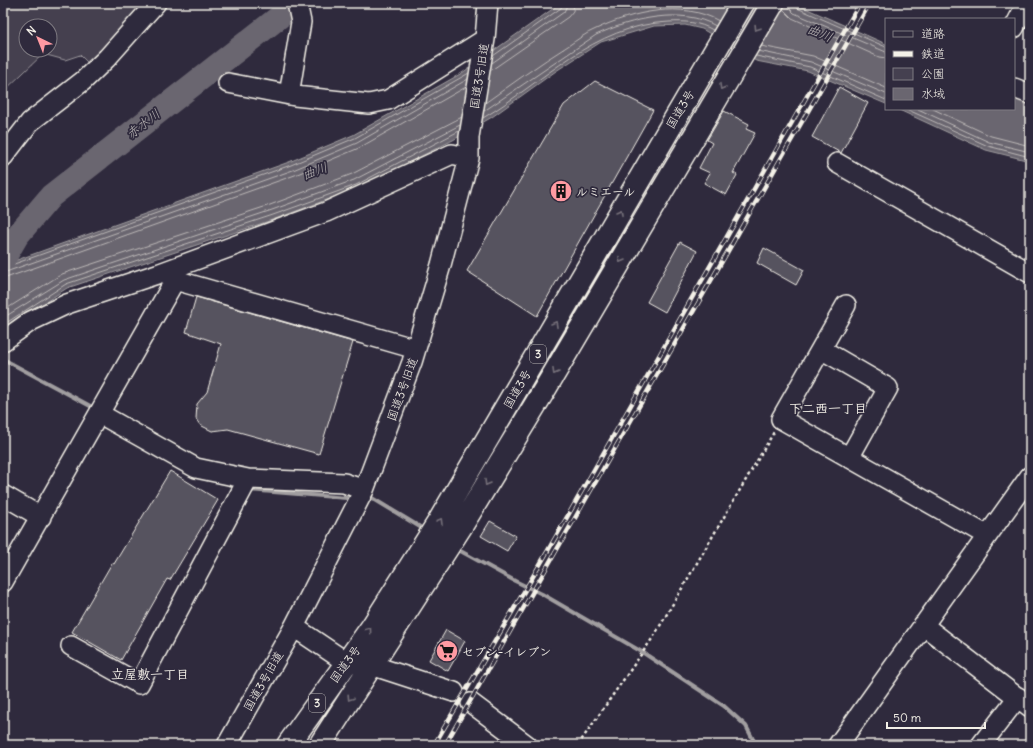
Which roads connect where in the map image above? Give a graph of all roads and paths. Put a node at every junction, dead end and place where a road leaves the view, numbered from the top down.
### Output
1 (156, 3) edge
2 (297, 3) edge
3 (488, 3) edge
4 (743, 3) edge
5 (773, 3) edge
6 (1027, 3) edge
7 (1015, 26) edge
8 (483, 47) junction
9 (228, 83) dead end
10 (1015, 88) edge
11 (1030, 94) edge
12 (289, 95) junction
13 (3, 157) edge
14 (469, 158) junction
15 (837, 163) dead end
16 (1030, 273) edge
17 (846, 305) dead end
18 (3, 341) edge
19 (416, 349) junction
20 (821, 349) junction
21 (100, 414) junction
22 (781, 419) junction
23 (849, 458) junction
24 (1030, 476) edge
25 (248, 479) junction
26 (364, 490) junction
27 (3, 495) edge
28 (40, 517) junction
29 (986, 535) junction
30 (3, 582) edge
31 (923, 625) junction
32 (294, 627) junction
33 (71, 646) dead end
34 (346, 662) junction
35 (371, 665) junction
36 (454, 692) dead end
37 (1024, 702) edge
38 (471, 703) dead end
39 (227, 745) edge
40 (288, 745) edge
41 (320, 745) edge
42 (527, 745) edge
43 (578, 745) edge
44 (838, 745) edge
45 (981, 745) edge

1 - 13 street
2 - 12 street
3 - 8 street, 国道3号旧道
34 -> 4 highway, 国道3号 / 3
5 -> 35 highway, 国道3号 / 3
6 - 7 street
8 - 12 street
8 - 14 street, 国道3号旧道
9 - 12 street
10 - 11 street
14 - 18 street
14 - 19 street, 国道3号旧道
15 - 16 street
17 - 20 street
19 - 21 street
19 - 26 street, 国道3号旧道
20 - 22 street
20 - 23 street
21 - 25 street
21 - 28 street
22 - 23 street
22 - 43 path
23 - 29 street
24 - 29 street
25 - 26 street
25 - 33 street
26 - 32 street, 国道3号旧道
27 - 28 street
28 - 30 street
29 - 31 street
31 - 37 street
31 - 44 street
32 - 34 street
32 - 39 street, 国道3号旧道
34 - 35 street
34 - 40 highway, 国道3号 / 3
35 - 36 street
35 -> 41 highway, 国道3号 / 3
37 - 45 street
38 - 42 street

